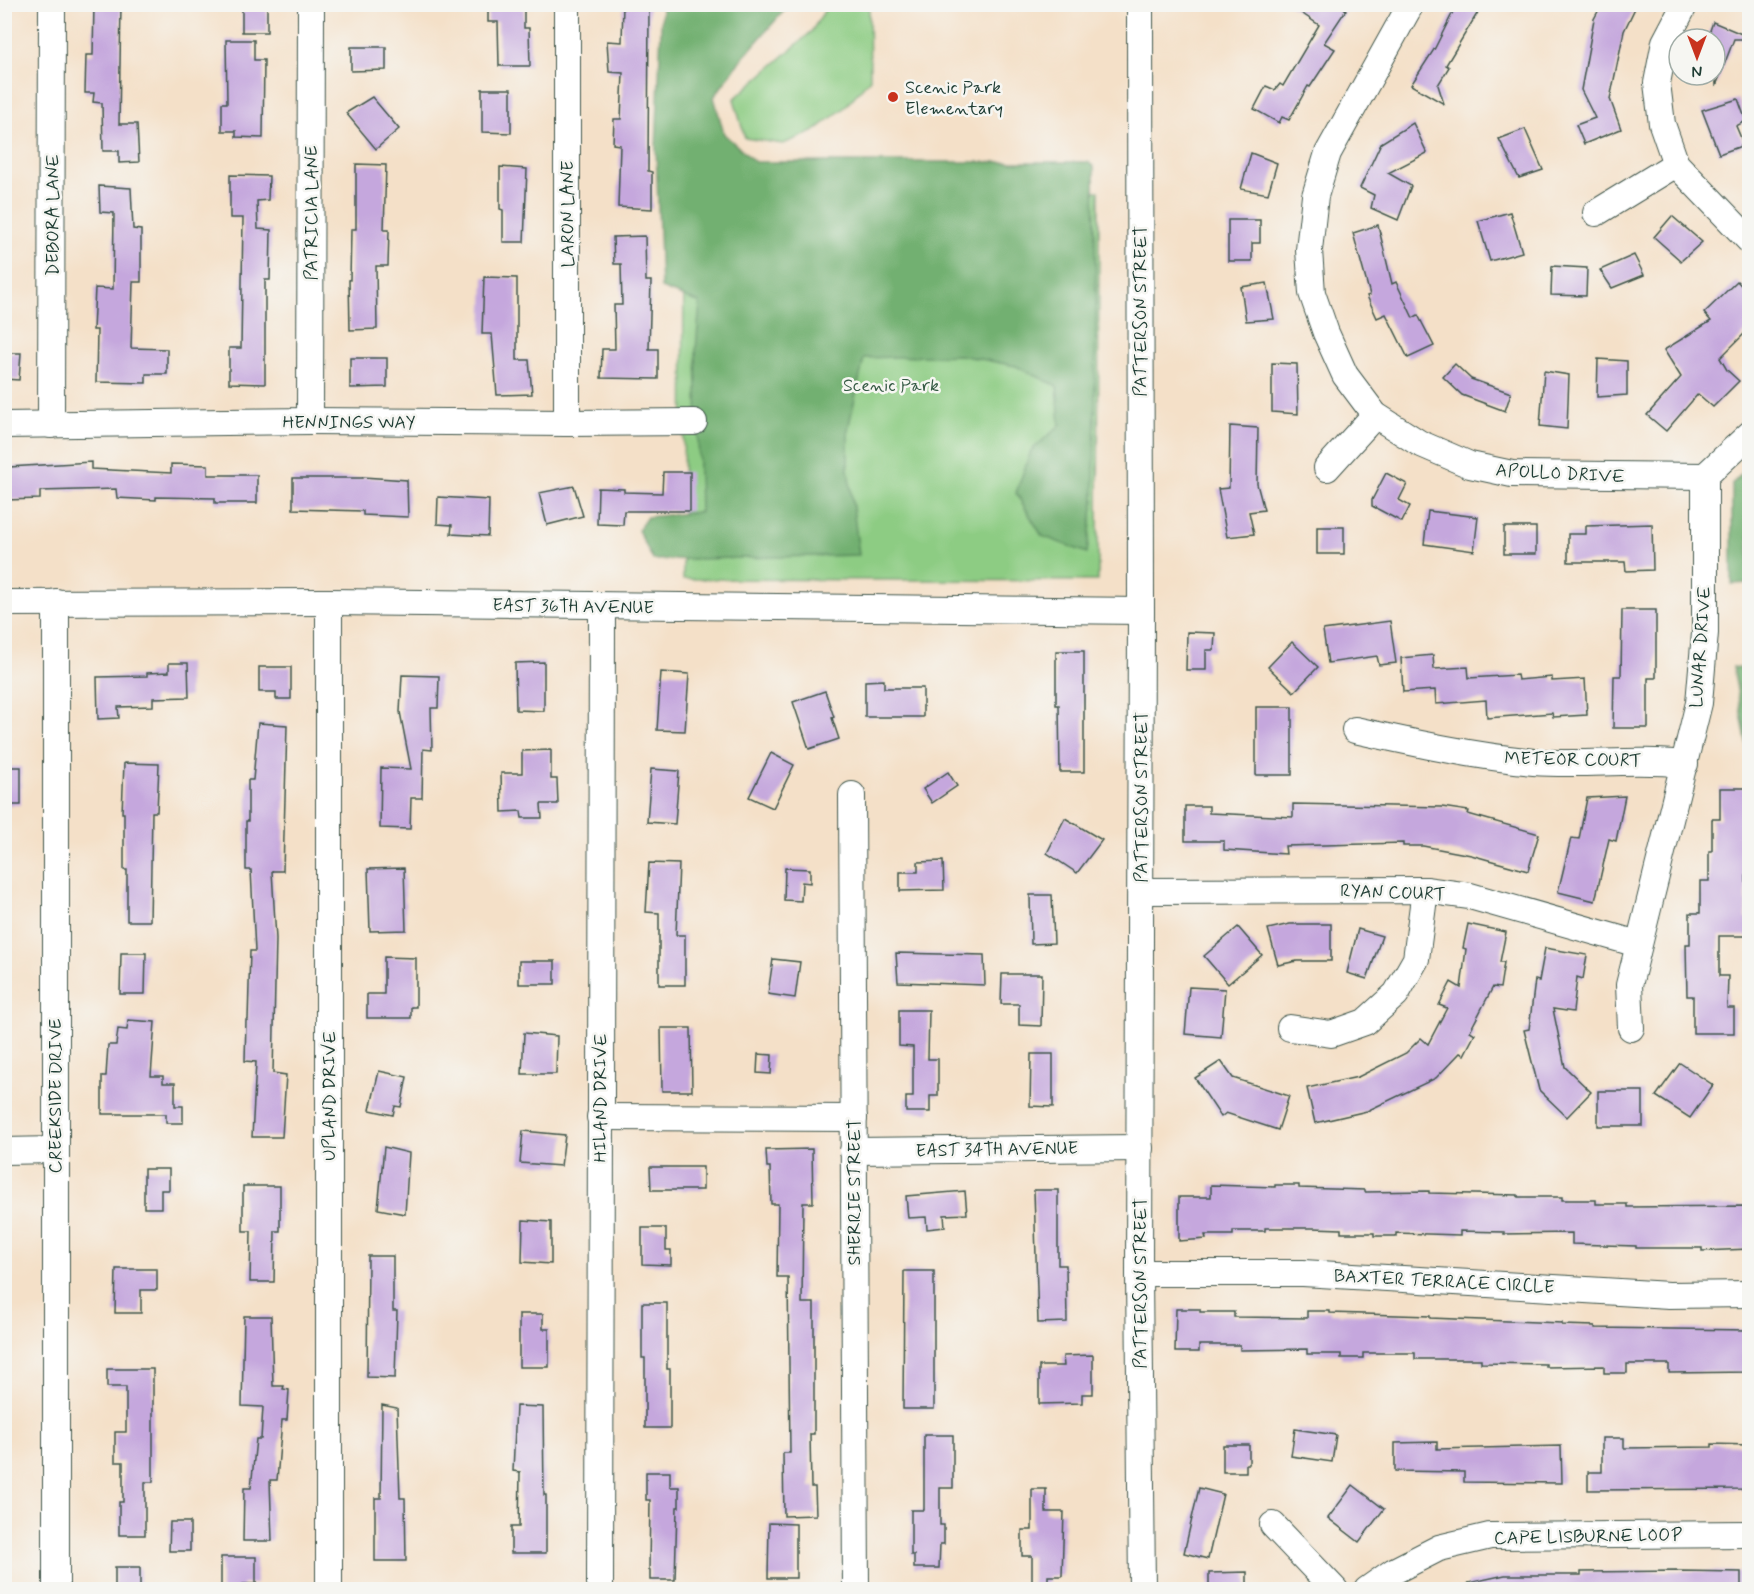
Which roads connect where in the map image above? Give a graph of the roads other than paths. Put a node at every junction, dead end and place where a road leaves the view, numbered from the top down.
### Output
1 (52, 4) edge
2 (311, 4) edge
3 (567, 4) edge
4 (1140, 4) edge
5 (1411, 4) edge
6 (1685, 4) edge
7 (1676, 164) junction
8 (1596, 213) dead end
9 (1749, 241) edge
10 (1375, 415) junction
11 (310, 421) junction
12 (694, 422) dead end
13 (567, 423) junction
14 (4, 425) edge
15 (51, 425) junction
16 (1749, 434) edge
17 (1327, 468) dead end
18 (1705, 476) junction
19 (56, 602) junction
20 (329, 602) junction
21 (4, 603) edge
22 (602, 606) junction
23 (1141, 611) junction
24 (1355, 730) dead end
25 (1685, 764) junction
26 (852, 795) dead end
27 (1425, 890) junction
28 (1141, 891) junction
29 (1638, 944) junction
30 (1290, 1028) dead end
31 (1631, 1028) dead end
32 (600, 1117) junction
33 (854, 1118) junction
34 (1140, 1148) junction
35 (54, 1150) junction
36 (4, 1151) edge
37 (853, 1151) junction
38 (1138, 1273) junction
39 (1749, 1294) edge
40 (1273, 1525) dead end
41 (1749, 1534) edge
42 (56, 1590) edge
43 (329, 1590) edge
44 (600, 1590) edge
45 (856, 1590) edge
46 (1142, 1590) edge
47 (1335, 1590) edge
48 (1367, 1590) edge

1 - 15 street, DEBORA LANE
2 - 11 street, PATRICIA LANE
3 - 13 street, LARON LANE
4 - 23 street, PATTERSON STREET
5 - 10 street, APOLLO DRIVE
6 - 7 street
7 - 8 street
7 - 9 street
10 - 17 street
10 - 18 street, APOLLO DRIVE
11 - 13 street, HENNINGS WAY
11 - 15 street, HENNINGS WAY
12 - 13 street, HENNINGS WAY
14 - 15 street, HENNINGS WAY
16 - 18 street
18 - 25 street, LUNAR DRIVE
19 - 20 street, EAST 36TH AVENUE
19 - 21 street, EAST 36TH AVENUE
19 - 35 street, CREEKSIDE DRIVE
20 - 22 street, EAST 36TH AVENUE
20 - 43 street, UPLAND DRIVE
22 - 23 street, EAST 36TH AVENUE
22 - 32 street, HILAND DRIVE
23 - 28 street, PATTERSON STREET
24 - 25 street, METEOR COURT
25 - 29 street, LUNAR DRIVE
26 - 33 street, SHERRIE STREET
27 - 28 street, RYAN COURT
27 - 29 street, RYAN COURT
27 - 30 street
28 - 34 street, PATTERSON STREET
29 - 31 street, LUNAR DRIVE
32 - 33 street
32 - 44 street, HILAND DRIVE
33 - 37 street, SHERRIE STREET
34 - 37 street, EAST 34TH AVENUE
34 - 38 street, PATTERSON STREET
35 - 36 street
35 - 42 street, CREEKSIDE DRIVE
37 - 45 street, SHERRIE STREET
38 - 39 street, BAXTER TERRACE CIRCLE
38 - 46 street, PATTERSON STREET
40 - 47 street
41 - 48 street, CAPE LISBURNE LOOP

